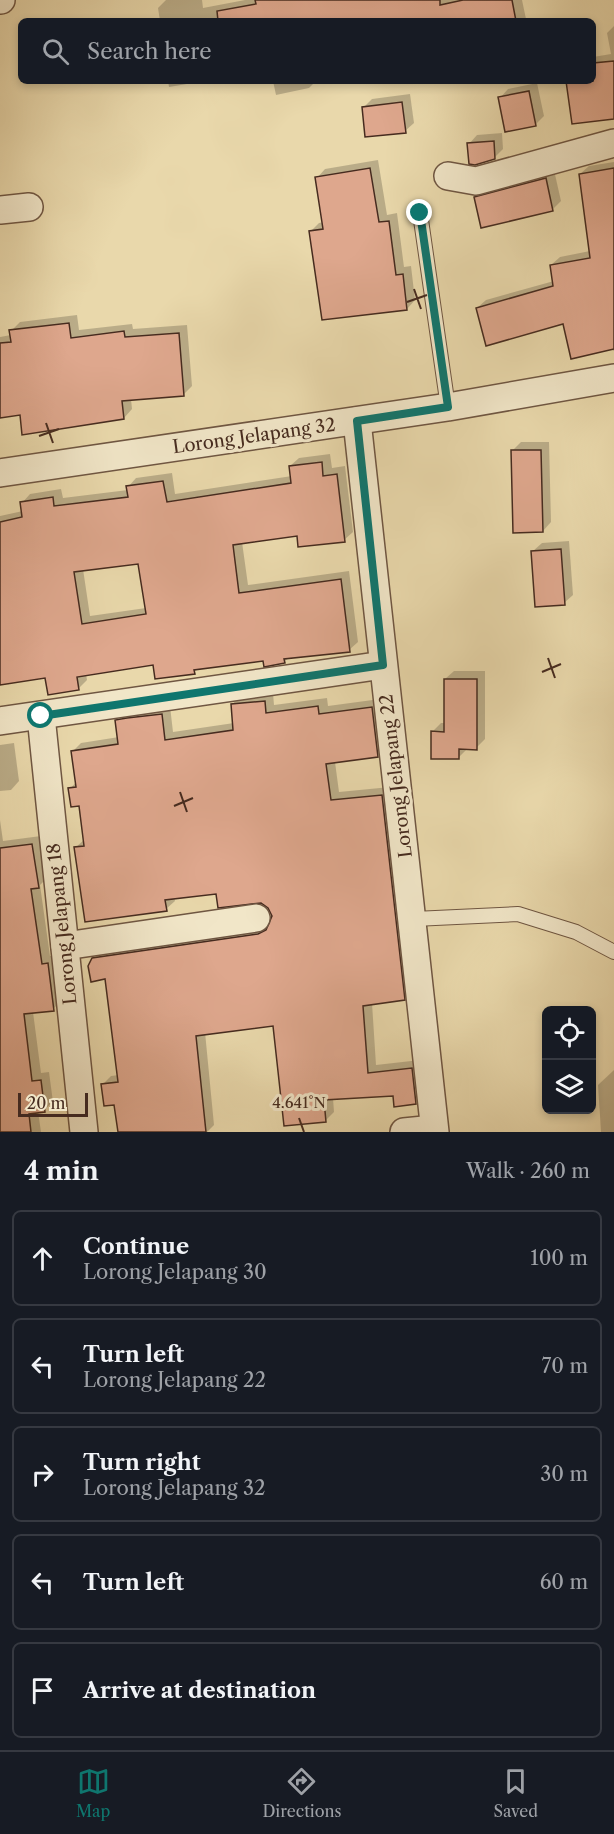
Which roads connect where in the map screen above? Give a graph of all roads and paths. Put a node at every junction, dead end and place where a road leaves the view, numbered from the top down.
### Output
1 (614, 143) edge
2 (448, 176) dead end
3 (29, 207) dead end
4 (0, 210) edge
5 (420, 213) dead end
6 (614, 378) edge
7 (448, 407) junction
8 (357, 421) junction
9 (0, 473) edge
10 (383, 665) junction
11 (41, 716) junction
12 (0, 721) edge
13 (256, 918) dead end
14 (414, 919) junction
15 (65, 946) junction
16 (614, 952) edge
17 (435, 1130) edge
18 (84, 1132) edge
19 (404, 1132) edge

1 - 2 street
3 - 4 street
5 - 7 lane
6 - 7 street, Lorong Jelapang 32
7 - 8 street, Lorong Jelapang 32
8 - 9 street, Lorong Jelapang 32
8 - 10 street, Lorong Jelapang 22
10 - 11 street
10 - 14 street, Lorong Jelapang 22
11 - 12 street
11 - 15 street, Lorong Jelapang 18
13 - 15 street
14 - 16 lane
14 - 17 street, Lorong Jelapang 22
15 - 18 street, Lorong Jelapang 18
17 - 19 street

